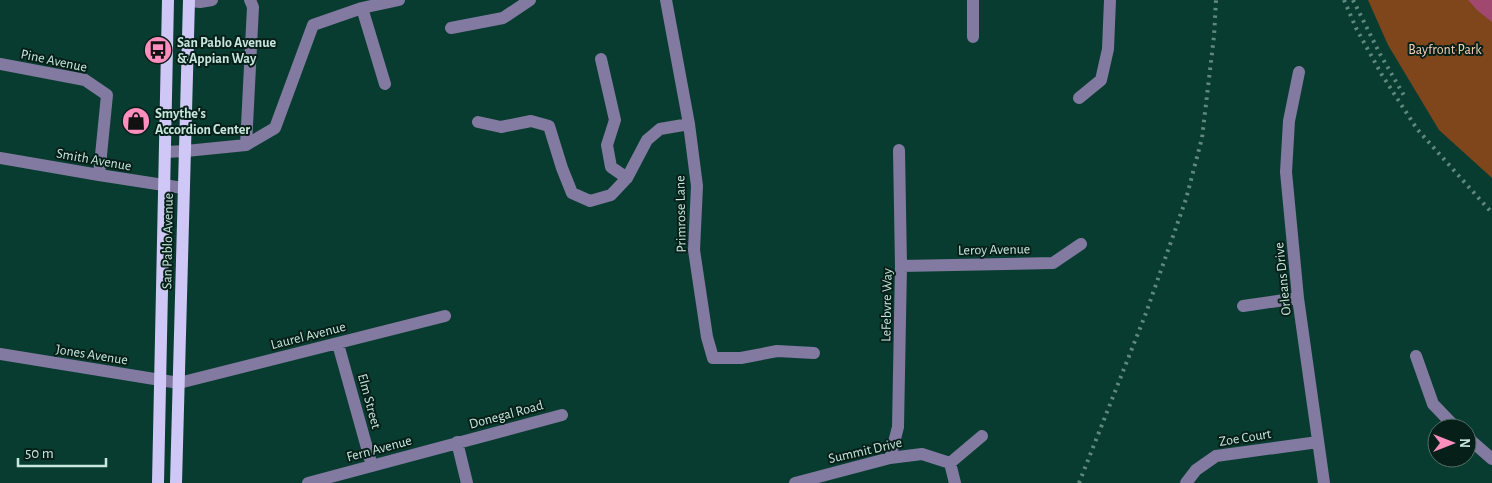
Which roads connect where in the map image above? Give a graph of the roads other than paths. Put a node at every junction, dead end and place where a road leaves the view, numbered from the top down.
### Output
1 (168, 0) edge
2 (188, 0) edge
3 (212, 0) edge
4 (250, 0) edge
5 (399, 0) edge
6 (530, 0) edge
7 (666, 0) edge
8 (972, 0) edge
9 (1110, 0) edge
10 (362, 8) junction
11 (451, 28) dead end
12 (973, 37) dead end
13 (602, 59) dead end
14 (0, 64) edge
15 (1299, 72) dead end
16 (385, 84) dead end
17 (1079, 98) dead end
18 (478, 122) dead end
19 (689, 124) junction
20 (246, 145) junction
21 (899, 150) dead end
22 (186, 151) junction
23 (165, 152) junction
24 (0, 158) edge
25 (99, 175) junction
26 (627, 178) junction
27 (164, 185) junction
28 (183, 188) junction
29 (1081, 244) dead end
30 (901, 266) junction
31 (1298, 298) junction
32 (1243, 306) dead end
33 (445, 316) dead end
34 (338, 344) junction
35 (814, 353) dead end
36 (0, 354) edge
37 (1416, 356) dead end
38 (161, 380) junction
39 (178, 383) junction
40 (562, 415) dead end
41 (1446, 418) edge
42 (982, 436) dead end
43 (457, 442) junction
44 (1318, 442) junction
45 (1477, 446) edge
46 (890, 458) junction
47 (1492, 459) edge
48 (950, 462) junction
49 (372, 466) junction
50 (158, 483) edge
51 (176, 483) edge
52 (308, 483) edge
53 (467, 483) edge
54 (795, 483) edge
55 (955, 483) edge
56 (1186, 483) edge
57 (1324, 483) edge

1 - 23 main road, San Pablo Avenue
2 - 3 street
2 - 22 main road, San Pablo Avenue
4 - 20 street
5 - 10 street
6 - 11 street
7 - 19 street, Primrose Lane
8 - 12 street
9 - 17 street
10 - 16 street
10 - 20 street
13 - 26 street
14 - 25 street, Pine Avenue
15 - 31 street, Orleans Drive
18 - 26 street
19 - 26 street
19 - 35 street, Primrose Lane
20 - 22 street
21 - 30 street, LeFebvre Way
22 - 23 street
22 - 28 main road, San Pablo Avenue
23 - 27 main road, San Pablo Avenue
24 - 25 street, Smith Avenue
25 - 27 street, Smith Avenue
27 - 28 street, Smith Avenue
27 - 38 main road, San Pablo Avenue
28 - 39 main road, San Pablo Avenue
29 - 30 street, Leroy Avenue
30 - 46 street, LeFebvre Way
31 - 32 street
31 - 44 street, Orleans Drive
33 - 34 street, Laurel Avenue
34 - 39 street, Laurel Avenue
34 - 49 street, Elm Street
36 - 38 street, Jones Avenue
37 - 41 street
38 - 39 street, Jones Avenue
38 - 50 main road, San Pablo Avenue
39 - 51 main road, San Pablo Avenue
40 - 43 street, Donegal Road
42 - 48 street
43 - 49 street, Fern Avenue
43 - 53 street
44 - 56 street, Zoe Court
44 - 57 street, Orleans Drive
45 - 47 street
46 - 48 street, Summit Drive
46 - 54 street, Summit Drive
48 - 55 street
49 - 52 street, Fern Avenue

